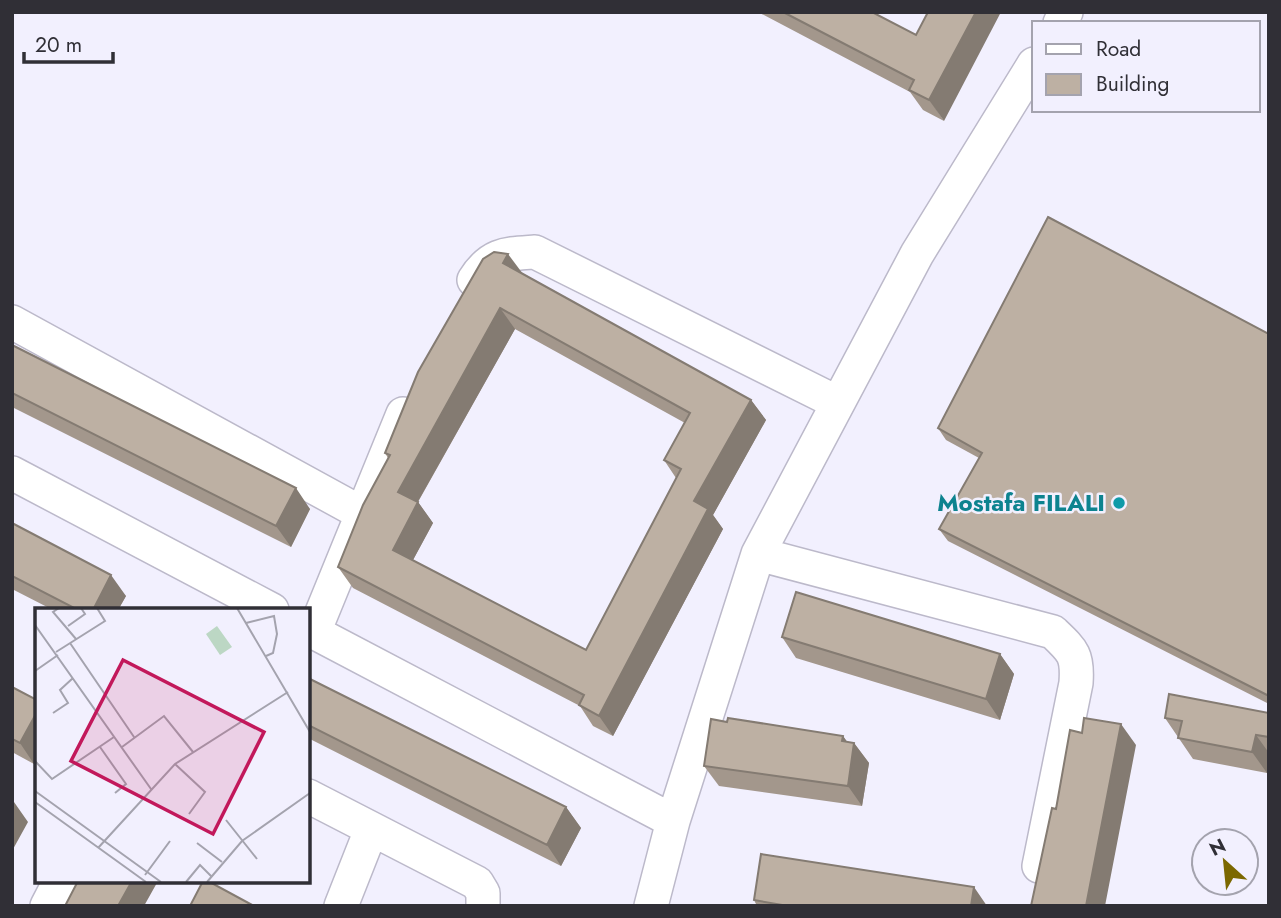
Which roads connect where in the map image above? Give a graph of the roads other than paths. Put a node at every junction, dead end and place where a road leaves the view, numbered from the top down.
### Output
1 (1032, 67) edge
2 (460, 304) edge
3 (12, 322) edge
4 (415, 384) edge
5 (838, 403) junction
6 (12, 473) edge
7 (363, 514) junction
8 (758, 554) junction
9 (215, 597) edge
10 (263, 608) edge
11 (311, 630) edge
12 (310, 797) edge
13 (673, 821) junction
14 (372, 830) junction
15 (1039, 866) edge
16 (59, 883) edge
17 (47, 906) edge
18 (341, 906) edge
19 (483, 906) edge
20 (651, 906) edge

1 - 5 street
2 - 5 street
3 - 7 street
4 - 7 street
5 - 8 street
6 - 9 street
7 - 11 street
8 - 13 street
8 - 15 street
9 - 10 street
11 - 13 street
12 - 14 street
13 - 20 street
14 - 18 street
14 - 19 street
16 - 17 street

